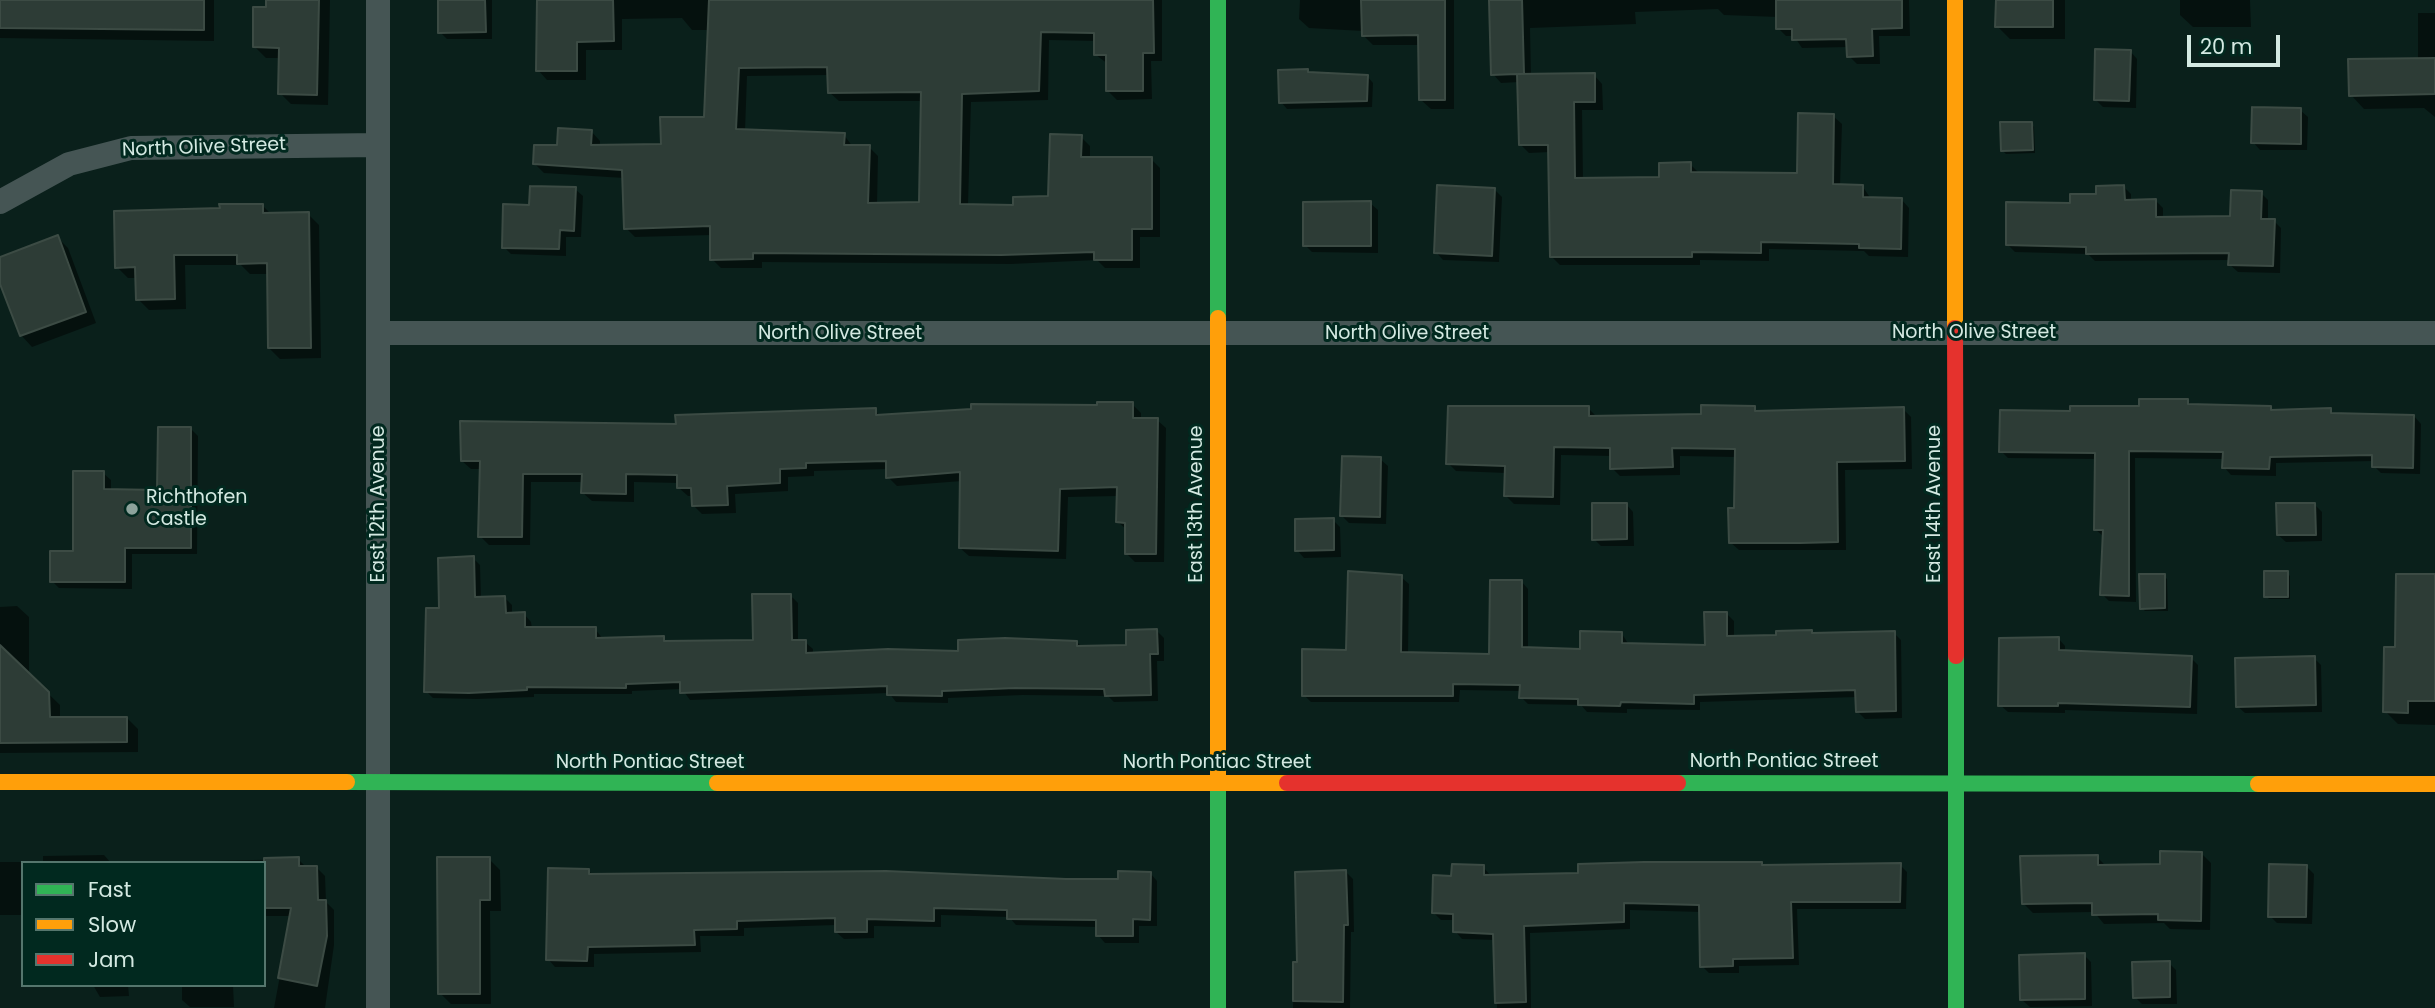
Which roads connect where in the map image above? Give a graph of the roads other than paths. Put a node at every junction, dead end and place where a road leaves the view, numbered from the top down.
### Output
1 (378, 0) edge
2 (1218, 0) edge
3 (1955, 0) edge
4 (378, 145) junction
5 (0, 202) edge
6 (1955, 332) junction
7 (378, 333) junction
8 (2435, 333) edge
9 (1218, 334) junction
10 (0, 782) edge
11 (1956, 783) junction
12 (379, 784) junction
13 (1218, 784) junction
14 (2435, 784) edge
15 (378, 1008) edge
16 (1218, 1008) edge
17 (1956, 1008) edge

1 - 4 street, East 12th Avenue
2 - 9 street, East 13th Avenue
3 - 6 street, East 14th Avenue
4 - 5 street, North Olive Street
4 - 7 street, East 12th Avenue
6 - 8 street, North Olive Street
6 - 9 street, North Olive Street
6 - 11 street, East 14th Avenue
7 - 9 street, North Olive Street
7 - 12 street, East 12th Avenue
9 - 13 street, East 13th Avenue
10 - 12 street, North Pontiac Street
11 - 13 street, North Pontiac Street
11 - 14 street, North Pontiac Street
11 - 17 street, East 14th Avenue
12 - 13 street, North Pontiac Street
12 - 15 street, East 12th Avenue
13 - 16 street, East 13th Avenue

